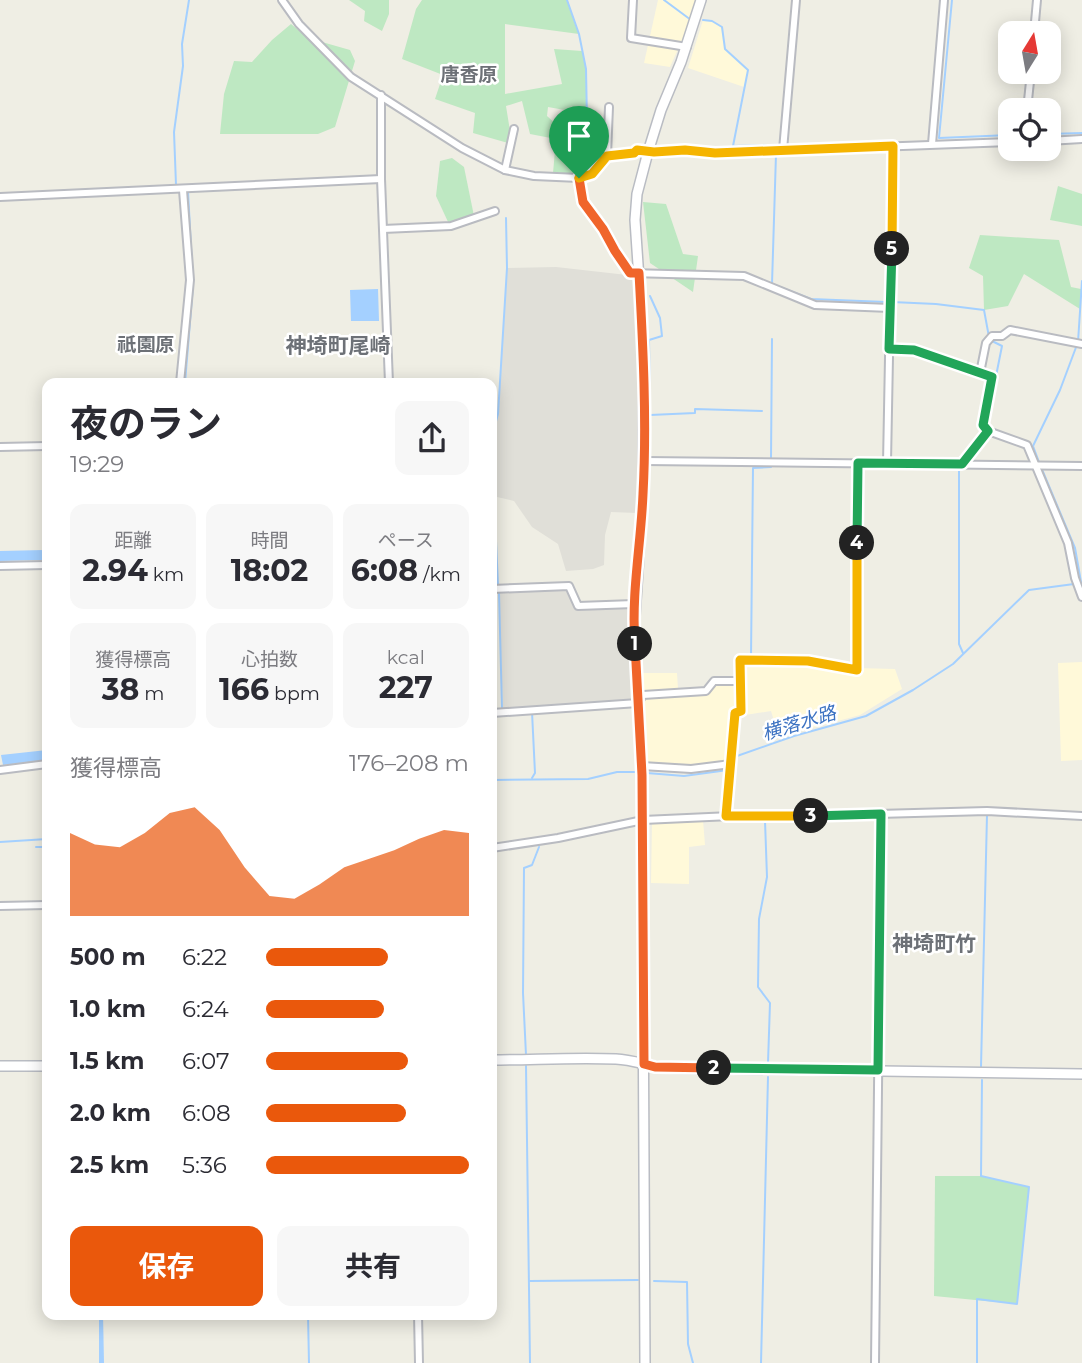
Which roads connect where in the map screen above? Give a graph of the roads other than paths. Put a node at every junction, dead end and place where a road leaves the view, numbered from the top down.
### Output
1 (282, 0) edge
2 (633, 0) edge
3 (701, 0) edge
4 (796, 0) edge
5 (944, 0) edge
6 (1037, 0) edge
7 (1035, 21) edge
8 (687, 47) junction
9 (381, 95) junction
10 (610, 107) dead end
11 (514, 129) dead end
12 (1082, 139) edge
13 (1061, 140) edge
14 (998, 142) edge
15 (932, 144) junction
16 (893, 146) junction
17 (783, 150) junction
18 (648, 152) junction
19 (607, 156) junction
20 (505, 170) junction
21 (579, 178) junction
22 (381, 179) junction
23 (183, 190) junction
24 (0, 197) edge
25 (495, 211) dead end
26 (383, 229) junction
27 (639, 273) junction
28 (890, 308) junction
29 (1079, 343) edge
30 (889, 349) junction
31 (980, 373) junction
32 (180, 378) edge
33 (389, 378) edge
34 (988, 431) junction
35 (42, 446) edge
36 (0, 447) edge
37 (644, 461) junction
38 (858, 463) junction
39 (887, 463) junction
40 (958, 464) junction
41 (1036, 466) junction
42 (1082, 466) edge
43 (42, 565) edge
44 (0, 566) edge
45 (497, 589) edge
46 (1082, 597) edge
47 (635, 604) junction
48 (740, 681) junction
49 (638, 703) junction
50 (497, 713) edge
51 (42, 766) edge
52 (730, 769) junction
53 (0, 770) edge
54 (642, 771) junction
55 (881, 814) junction
56 (726, 816) junction
57 (1082, 816) edge
58 (643, 820) junction
59 (497, 847) edge
60 (42, 905) edge
61 (0, 906) edge
62 (497, 1060) edge
63 (644, 1064) junction
64 (0, 1066) edge
65 (42, 1066) edge
66 (878, 1070) junction
67 (1082, 1074) edge
68 (418, 1320) edge
69 (419, 1363) edge
70 (645, 1363) edge
71 (875, 1363) edge

1 - 9 street
2 - 8 street
3 - 8 street
4 - 17 street
5 - 15 street
6 - 7 street
8 - 18 street
9 - 20 street
9 - 22 street
10 - 19 street
11 - 20 street
12 - 13 street
14 - 15 street
15 - 16 street
16 - 17 street
16 - 28 street
17 - 18 street
18 - 19 street
18 - 27 street
19 - 21 street
20 - 21 street
21 - 27 street
22 - 23 street
22 - 26 street
23 - 24 street
23 - 32 street
25 - 26 street
26 - 33 street
27 - 28 street
27 - 37 street
28 - 30 street
29 - 31 street
30 - 31 street
30 - 39 street
31 - 34 street
34 - 40 street
34 - 41 street
35 - 36 street
37 - 38 street
37 - 47 street
38 - 39 street
38 - 48 street
39 - 40 street
40 - 41 street
41 - 42 street
41 - 46 street
43 - 44 street
45 - 47 street
47 - 49 street
48 - 49 street
48 - 52 street
49 - 50 street
49 - 54 street
51 - 53 street
52 - 54 street
52 - 56 street
54 - 58 street
55 - 56 street
55 - 57 street
55 - 66 street
56 - 58 street
58 - 59 street
58 - 63 street
60 - 61 street
62 - 63 street
63 - 66 street
63 - 70 street
64 - 65 street
66 - 67 street
66 - 71 street
68 - 69 street

